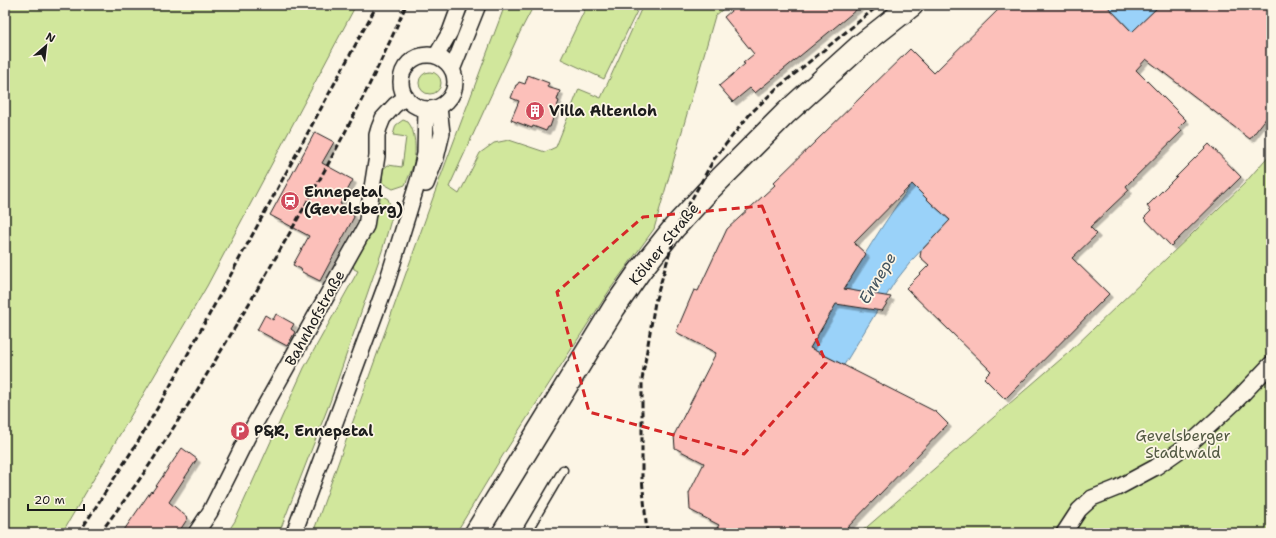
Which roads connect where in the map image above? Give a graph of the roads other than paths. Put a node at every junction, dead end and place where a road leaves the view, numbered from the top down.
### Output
1 (460, 5) edge
2 (478, 5) edge
3 (912, 5) edge
4 (436, 56) junction
5 (452, 70) junction
6 (406, 97) junction
7 (432, 108) junction
8 (1271, 364) edge
9 (563, 470) dead end
10 (196, 533) edge
11 (294, 533) edge
12 (476, 533) edge
13 (526, 533) edge
14 (1064, 533) edge

1 - 4 street
2 - 5 street
3 - 12 main road, Kölner Straße
4 - 5 street
4 - 6 street
5 - 7 street
6 - 7 street
6 - 10 street, Bahnhofstraße
7 - 11 street
8 - 14 street
9 - 13 lane

